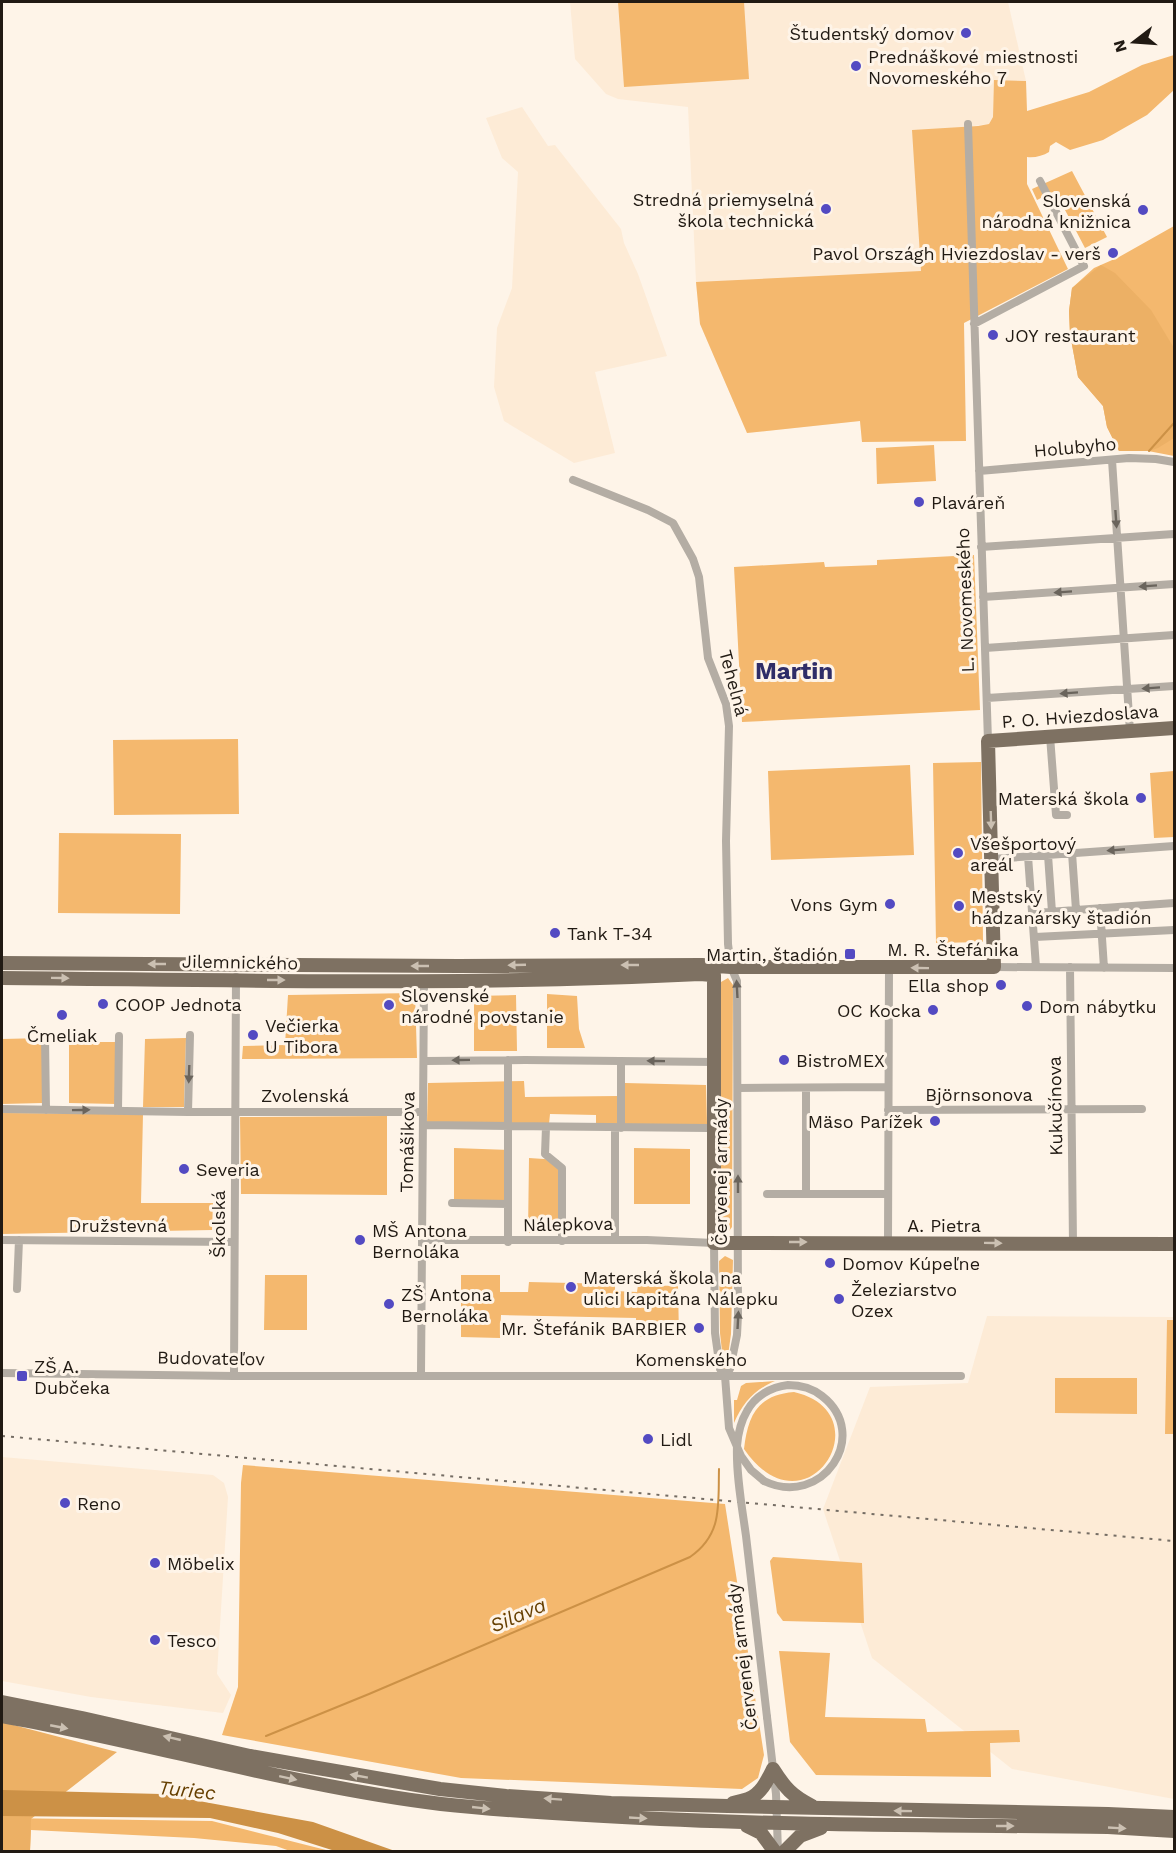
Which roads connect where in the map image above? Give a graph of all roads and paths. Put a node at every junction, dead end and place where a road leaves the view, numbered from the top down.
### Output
1 (968, 124) dead end
2 (1040, 181) dead end
3 (974, 324) junction
4 (1112, 460) junction
5 (1174, 462) edge
6 (979, 471) junction
7 (573, 480) dead end
8 (1174, 534) edge
9 (1118, 538) junction
10 (981, 548) junction
11 (1174, 584) edge
12 (1121, 588) junction
13 (983, 597) junction
14 (1174, 635) edge
15 (1125, 639) junction
16 (985, 648) junction
17 (1174, 686) edge
18 (1127, 689) junction
19 (987, 698) junction
20 (1174, 728) edge
21 (1130, 731) junction
22 (1050, 736) junction
23 (988, 741) junction
24 (1067, 815) dead end
25 (1174, 846) edge
26 (1072, 853) junction
27 (1048, 855) junction
28 (1028, 856) junction
29 (992, 859) junction
30 (1174, 903) edge
31 (1100, 908) junction
32 (1076, 910) junction
33 (1052, 912) junction
34 (1034, 913) junction
35 (1174, 930) edge
36 (1102, 935) junction
37 (1035, 937) junction
38 (2, 963) edge
39 (237, 964) junction
40 (479, 966) junction
41 (731, 967) junction
42 (888, 967) junction
43 (994, 967) junction
44 (1036, 967) junction
45 (1070, 967) junction
46 (1104, 968) junction
47 (1174, 968) edge
48 (714, 975) junction
49 (2, 978) edge
50 (236, 980) junction
51 (424, 982) junction
52 (479, 982) junction
53 (190, 1035) dead end
54 (45, 1036) dead end
55 (119, 1036) dead end
56 (508, 1060) junction
57 (425, 1061) junction
58 (621, 1061) junction
59 (715, 1062) junction
60 (888, 1087) junction
61 (738, 1088) junction
62 (806, 1088) junction
63 (2, 1109) edge
64 (1142, 1109) dead end
65 (46, 1110) junction
66 (118, 1110) junction
67 (888, 1110) junction
68 (1071, 1110) junction
69 (188, 1112) junction
70 (235, 1112) junction
71 (423, 1112) junction
72 (423, 1125) junction
73 (508, 1126) junction
74 (715, 1126) junction
75 (546, 1127) junction
76 (618, 1128) junction
77 (767, 1194) dead end
78 (806, 1194) junction
79 (888, 1194) junction
80 (452, 1203) dead end
81 (508, 1204) junction
82 (2, 1240) edge
83 (19, 1240) junction
84 (422, 1240) junction
85 (615, 1240) junction
86 (562, 1241) junction
87 (234, 1242) junction
88 (508, 1242) junction
89 (739, 1242) junction
90 (888, 1242) junction
91 (714, 1243) junction
92 (1072, 1244) junction
93 (1174, 1244) edge
94 (17, 1289) dead end
95 (2, 1373) edge
96 (421, 1375) junction
97 (234, 1376) junction
98 (724, 1376) junction
99 (961, 1376) dead end
100 (2, 1702) edge
101 (2, 1716) edge
102 (773, 1769) junction
103 (728, 1806) junction
104 (777, 1807) junction
105 (816, 1808) junction
106 (1174, 1817) edge
107 (1059, 1820) junction
108 (739, 1823) junction
109 (777, 1824) junction
110 (831, 1825) junction
111 (1174, 1831) edge
112 (777, 1851) edge
113 (784, 1851) edge

1 - 3 street, L. Novomeského
2 - 3 street
3 - 6 street, L. Novomeského
4 - 5 street, Holubyho
4 - 6 street, Holubyho
4 -> 9 street
6 - 10 street, L. Novomeského
7 - 41 street, Tehelná
8 - 9 street
9 - 10 street
9 - 12 street
10 - 13 street, L. Novomeského
11 -> 12 street
12 -> 13 street
12 - 15 street
13 - 16 street, L. Novomeského
14 - 15 street
15 - 16 street
15 - 18 street
16 - 19 street, L. Novomeského
17 -> 18 street
18 -> 19 street
18 - 21 street
19 - 23 street, L. Novomeského
20 - 21 main road, P. O. Hviezdoslava
21 - 22 main road, P. O. Hviezdoslava
22 - 23 main road, P. O. Hviezdoslava
22 - 24 street
23 -> 29 main road, L. Novomeského
25 -> 26 street
26 - 27 street
26 - 32 street
27 - 28 street
27 - 33 street
28 - 29 street
28 - 34 street
29 - 43 main road, L. Novomeského
30 - 31 street
31 - 32 street
31 - 36 street
32 - 33 street
33 - 34 street
34 - 37 street
35 - 36 street
36 - 37 street
36 - 46 street
37 - 44 street
39 -> 38 main road, Jilemnického
40 -> 39 main road, Jilemnického
39 - 50 street, Školská
41 -> 40 main road, Jilemnického
40 - 52 street
41 - 42 main road, M. R. Štefánika
41 - 48 main road
61 -> 41 street, Červenej armády
43 -> 42 main road, M. R. Štefánika
42 - 60 street
43 - 44 street, M. R. Štefánika
44 - 45 street, M. R. Štefánika
45 - 46 street, M. R. Štefánika
45 - 68 street, Kukučínova
46 - 47 street, M. R. Štefánika
48 - 52 main road, Jilemnického
48 - 59 main road, Červenej armády
49 -> 50 main road, Jilemnického
50 -> 51 main road, Jilemnického
50 - 70 street, Školská
51 - 52 main road, Jilemnického
51 - 57 street, Tomášikova
53 -> 69 street
54 - 65 street
55 - 66 street
56 -> 57 street
56 - 58 street
56 - 73 street
57 - 71 street, Tomášikova
59 -> 58 street
58 - 76 street
59 - 74 main road, Červenej armády
60 - 62 street
60 - 67 street
61 - 62 street
89 -> 61 street, Červenej armády
62 - 78 street
63 - 65 street, Zvolenská
64 - 68 street, Björnsonova
65 -> 66 street, Zvolenská
66 - 69 street, Zvolenská
67 - 68 street, Björnsonova
67 - 79 street
68 - 92 street, Kukučínova
69 - 70 street, Zvolenská
70 - 71 street, Zvolenská
70 - 87 street, Školská
71 - 72 street, Tomášikova
72 - 73 street
72 - 84 street, Tomášikova
73 - 75 street
73 - 81 street
74 - 76 street
74 - 91 main road, Červenej armády
75 - 76 street
75 - 86 street
76 - 85 street
77 - 78 street
78 - 79 street
79 - 90 street
80 - 81 street
81 - 88 street
82 - 83 street, Družstevná
83 - 87 street, Družstevná
83 - 94 street
84 - 88 street, Nálepkova
84 - 96 street, Tomášikova
85 - 86 street, Nálepkova
85 - 91 street, Nálepkova
86 - 88 street, Nálepkova
87 - 97 street, Školská
89 -> 90 main road, A. Pietra
89 - 91 main road, A. Pietra
98 -> 89 street, Červenej armády
90 -> 92 main road, A. Pietra
91 - 98 street, Červenej armády
92 - 93 main road, A. Pietra
95 - 97 street, Budovateľov
96 - 97 street, Budovateľov
96 - 98 street, Komenského
98 - 99 street, Komenského
98 - 102 street, Červenej armády, bridge
103 -> 100 main road
101 -> 108 main road
102 - 103 main road
102 - 104 street, Červenej armády
102 - 105 main road
103 - 104 main road
104 - 105 main road
104 - 109 street, Červenej armády
107 -> 105 main road
106 - 107 main road
110 -> 107 main road
107 -> 111 main road
108 - 109 main road
108 - 112 main road
109 - 110 main road
109 - 112 street, Červenej armády
110 - 113 main road

